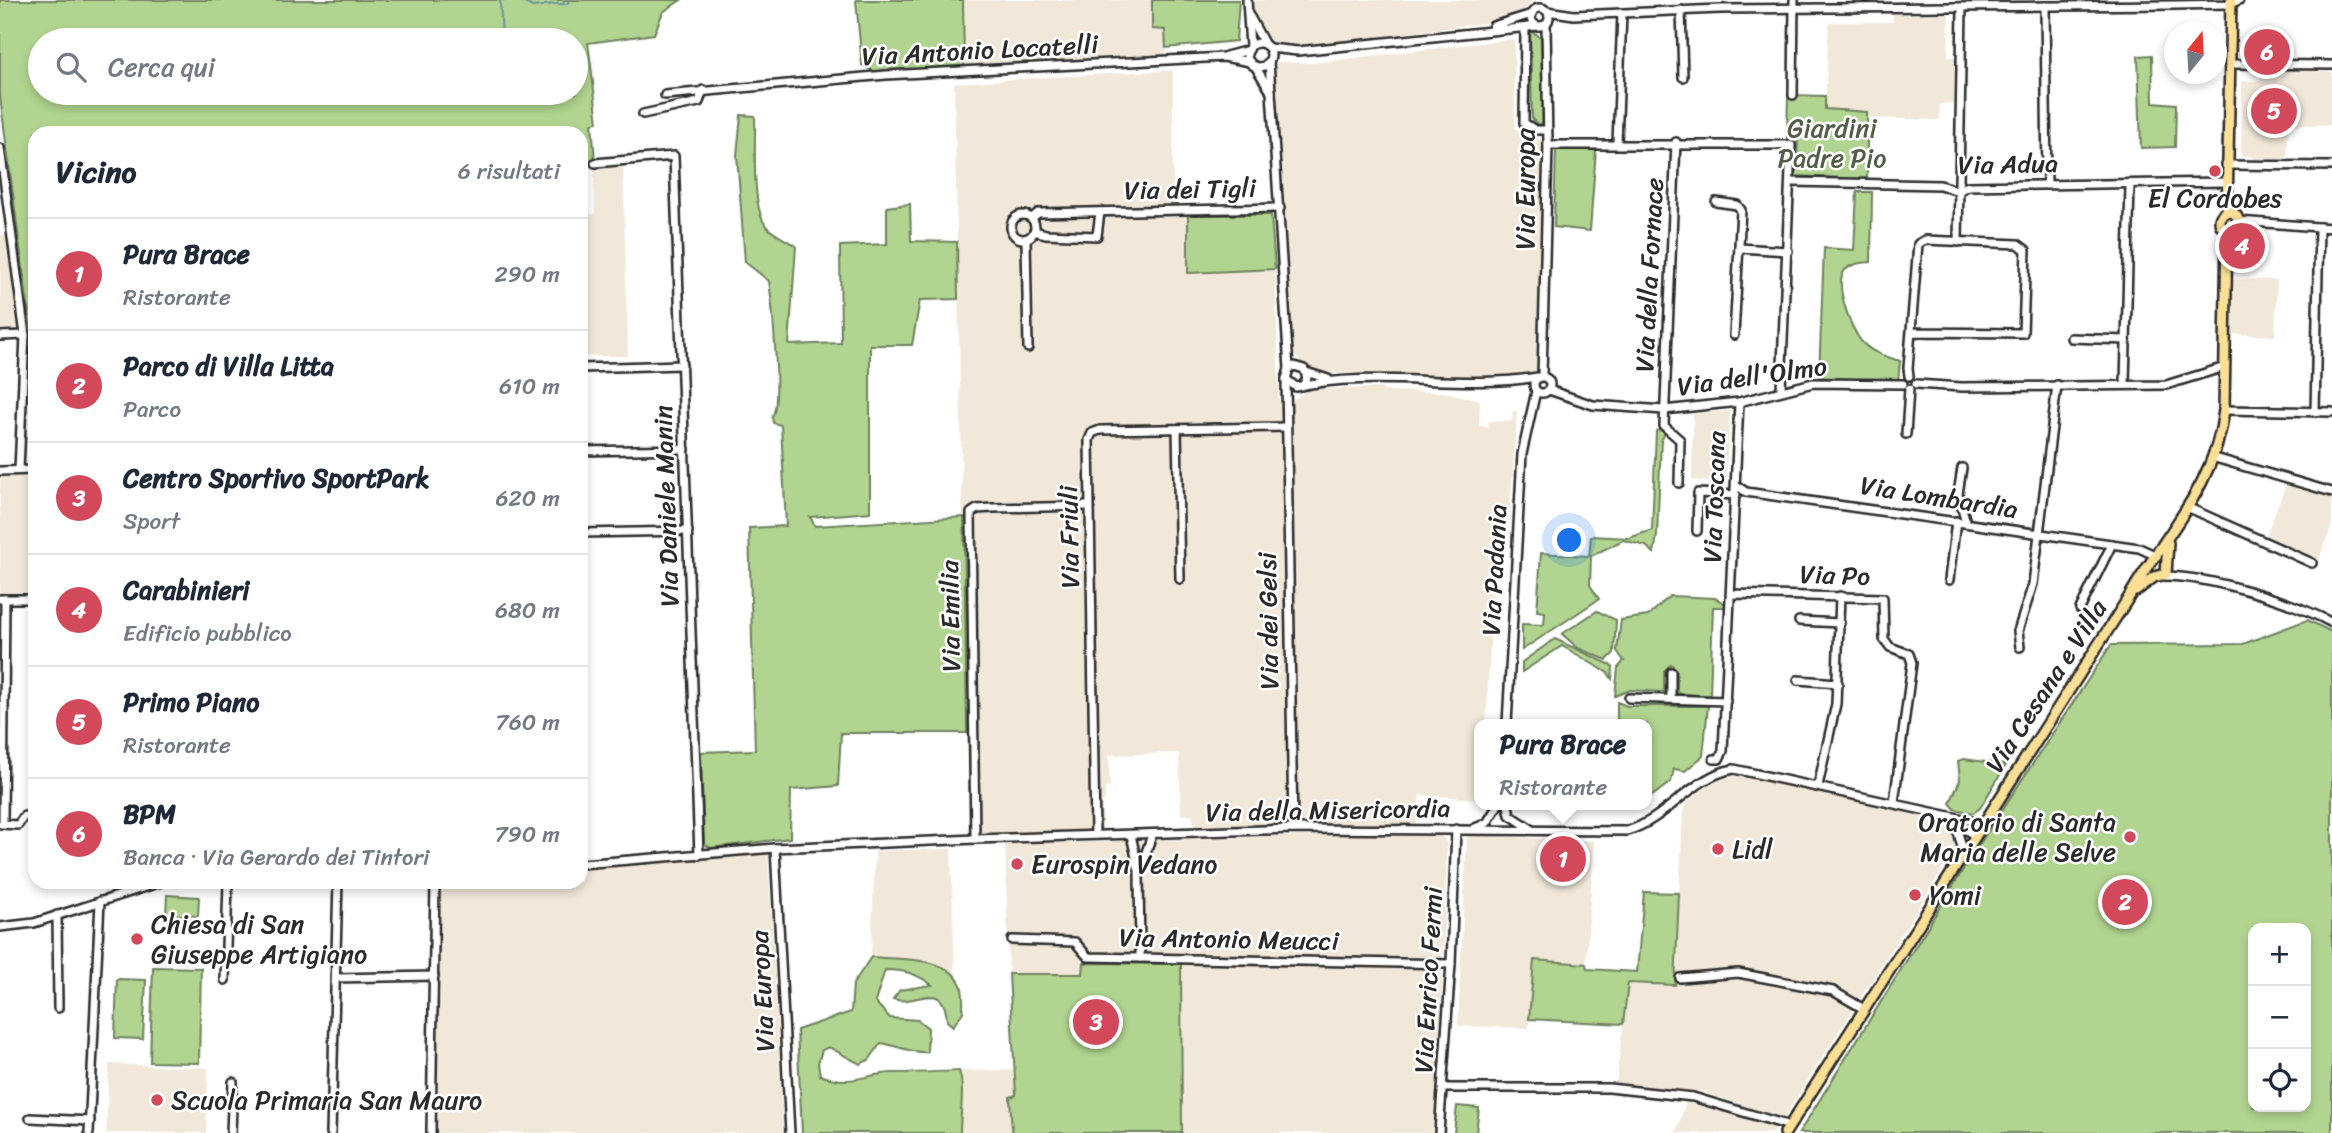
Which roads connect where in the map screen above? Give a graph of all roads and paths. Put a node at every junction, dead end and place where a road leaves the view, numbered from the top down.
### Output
1 (1247, 0) edge
2 (1541, 0) edge
3 (1843, 0) edge
4 (1895, 0) edge
5 (2233, 1) edge
6 (2076, 3) edge
7 (1794, 4) edge
8 (2045, 6) junction
9 (1962, 8) junction
10 (1843, 9) junction
11 (1895, 9) junction
12 (1546, 10) junction
13 (1681, 10) junction
14 (1534, 12) junction
15 (1248, 13) junction
16 (1622, 13) junction
17 (1574, 15) junction
18 (1544, 25) junction
19 (1525, 28) junction
20 (1511, 29) junction
21 (1470, 32) junction
22 (1525, 39) junction
23 (1267, 46) junction
24 (1250, 48) junction
25 (1298, 51) junction
26 (1224, 57) junction
27 (1270, 60) junction
28 (1252, 64) junction
29 (2229, 64) junction
30 (2332, 65) edge
31 (1683, 77) dead end
32 (703, 90) junction
33 (665, 95) dead end
34 (1273, 95) junction
35 (1793, 95) dead end
36 (643, 114) dead end
37 (1547, 130) junction
38 (1676, 142) junction
39 (1618, 144) junction
40 (1548, 145) junction
41 (0, 148) edge
42 (595, 163) dead end
43 (2226, 165) junction
44 (2332, 166) edge
45 (2225, 181) junction
46 (1791, 182) junction
47 (2130, 184) junction
48 (2047, 185) junction
49 (1958, 191) junction
50 (1716, 202) dead end
51 (1280, 208) junction
52 (1100, 212) junction
53 (2227, 212) junction
54 (1032, 218) junction
55 (2238, 221) junction
56 (2319, 227) junction
57 (2332, 228) edge
58 (0, 230) edge
59 (10, 230) junction
60 (2227, 230) junction
61 (1034, 231) junction
62 (1026, 240) junction
63 (1958, 242) junction
64 (1739, 248) junction
65 (1788, 251) junction
66 (1911, 332) junction
67 (25, 335) junction
68 (1734, 335) dead end
69 (0, 336) edge
70 (2071, 338) dead end
71 (2126, 340) junction
72 (1286, 347) junction
73 (1028, 348) dead end
74 (682, 365) junction
75 (2225, 367) junction
76 (588, 368) edge
77 (1289, 369) junction
78 (1303, 369) junction
79 (1544, 378) junction
80 (1286, 379) junction
81 (1346, 381) junction
82 (1506, 382) junction
83 (2125, 384) junction
84 (1300, 385) junction
85 (2057, 385) junction
86 (1910, 386) junction
87 (1536, 390) junction
88 (1781, 390) junction
89 (1547, 391) junction
90 (1565, 397) junction
91 (1739, 402) junction
92 (1664, 410) junction
93 (2224, 410) junction
94 (1286, 412) junction
95 (2315, 412) junction
96 (2332, 412) edge
97 (1530, 419) junction
98 (1286, 427) junction
99 (1177, 429) junction
100 (1906, 434) dead end
101 (685, 449) junction
102 (588, 451) edge
103 (2216, 458) junction
104 (1962, 468) dead end
105 (19, 470) junction
106 (28, 470) edge
107 (0, 471) edge
108 (1679, 483) dead end
109 (1736, 485) junction
110 (2332, 492) edge
111 (1735, 495) junction
112 (1089, 506) junction
113 (2187, 507) junction
114 (1956, 521) junction
115 (1966, 522) junction
116 (688, 531) junction
117 (1697, 531) dead end
118 (588, 533) edge
119 (2040, 533) junction
120 (2112, 544) junction
121 (2158, 561) junction
122 (2312, 563) dead end
123 (2159, 577) junction
124 (2181, 577) junction
125 (1180, 579) dead end
126 (1949, 580) dead end
127 (1731, 594) junction
128 (1840, 596) junction
129 (2129, 597) junction
130 (3, 599) edge
131 (28, 599) edge
132 (2080, 609) dead end
133 (1799, 621) dead end
134 (1840, 623) junction
135 (2332, 623) edge
136 (2020, 647) dead end
137 (1671, 672) dead end
138 (1798, 680) dead end
139 (1838, 683) junction
140 (1629, 698) dead end
141 (1671, 699) junction
142 (1726, 701) junction
143 (1507, 719) edge
144 (1714, 759) dead end
145 (1818, 786) junction
146 (1894, 803) junction
147 (1494, 810) edge
148 (1498, 810) edge
149 (1507, 810) edge
150 (1509, 810) edge
151 (1943, 813) junction
152 (28, 816) edge
153 (1, 823) edge
154 (1982, 823) junction
155 (1956, 825) junction
156 (1293, 829) junction
157 (1456, 829) junction
158 (1475, 829) junction
159 (1502, 830) junction
160 (1534, 830) junction
161 (1095, 835) junction
162 (1131, 835) junction
163 (1152, 835) junction
164 (1974, 835) junction
165 (975, 839) junction
166 (775, 848) junction
167 (1963, 851) junction
168 (699, 855) junction
169 (588, 863) edge
170 (1139, 871) junction
171 (137, 889) edge
172 (228, 889) edge
173 (338, 889) edge
174 (435, 889) edge
175 (100, 901) junction
176 (57, 915) junction
177 (0, 927) edge
178 (1012, 940) dead end
179 (1140, 958) junction
180 (1451, 964) junction
181 (434, 976) junction
182 (336, 978) junction
183 (1680, 978) dead end
184 (225, 980) dead end
185 (58, 1008) dead end
186 (1864, 1009) junction
187 (233, 1082) dead end
188 (1444, 1088) junction
189 (30, 1118) dead end
190 (90, 1121) junction
191 (1788, 1129) edge
192 (89, 1133) edge
193 (231, 1133) edge
194 (331, 1133) edge
195 (431, 1133) edge
196 (790, 1133) edge
197 (1439, 1133) edge

1 - 15 street
2 - 12 street, Via Europa
2 - 14 street
3 - 10 street
4 - 11 street
5 - 6 street
5 - 29 main road
6 - 8 street
7 - 10 street
7 - 13 street
7 - 35 street
8 - 9 street
8 - 48 street
9 - 11 street
9 - 49 street
10 - 11 street
12 - 14 street
12 - 17 street
12 - 18 street, Via Europa
13 - 16 street
13 - 31 street
14 - 18 street
14 - 21 street
15 - 23 street
15 - 24 street
16 - 17 street
16 - 39 street
17 - 18 street
18 - 19 street
18 - 37 street, Via Europa
19 - 20 street
19 - 22 street
20 - 21 street
20 - 22 street
21 - 25 street
22 - 37 street
23 - 24 street, Via Antonio Locatelli
23 - 25 street, Via Antonio Locatelli
23 - 27 street
24 - 26 street, Via Antonio Locatelli
24 - 28 street
25 - 27 street
26 - 28 street, Via Antonio Locatelli
26 - 32 street, Via Antonio Locatelli
27 - 28 street
27 - 34 street
28 - 34 street
29 - 30 street
29 - 43 main road
32 - 33 street, Via Antonio Locatelli
32 - 36 street
34 - 51 street
37 - 40 street, Via Europa
38 - 39 street
38 - 46 street
38 - 92 street, Via della Fornace
39 - 40 street
40 - 79 street, Via Europa
41 - 59 street
42 - 74 street, Via Daniele Manin
43 - 44 street
43 - 45 main road
45 - 47 street, Via Adua
45 - 53 main road
46 - 49 street, Via Adua
46 - 65 street
47 - 48 street, Via Adua
47 - 71 street
48 - 49 street, Via Adua
49 - 63 street
50 - 64 street
51 - 52 street, Via dei Tigli
51 - 72 street
52 - 54 street, Via dei Tigli
52 - 61 street, Via dei Tigli
53 - 55 main road
53 - 60 main road
54 - 61 street
54 - 62 street, Via dei Tigli
55 - 56 street
55 - 60 main road
56 - 57 street
56 - 95 street
58 - 59 street
59 - 67 street
60 - 75 main road, Via Cesana e Villa
61 - 62 street
62 - 73 street, Via dei Tigli
63 - 66 street
63 - 66 street
64 - 65 street
64 - 68 street
65 - 88 street
66 - 86 street
67 - 69 street
67 - 105 street
70 - 71 street
71 - 83 street
72 - 77 street
72 - 78 street
74 - 76 street
74 - 101 street, Via Daniele Manin
75 - 83 street, Via dell'Olmo
75 - 93 main road, Via Cesana e Villa
77 - 78 street
77 - 80 street, Via dei Gelsi
78 - 81 street
78 - 84 street
79 - 82 street
79 - 87 street, Via Padania
79 - 89 street
79 - 90 street
80 - 84 street
80 - 94 street, Via dei Gelsi
81 - 82 street
81 - 84 street
82 - 87 street
83 - 85 street, Via dell'Olmo
84 - 94 street
85 - 86 street, Via dell'Olmo
85 - 119 street
86 - 88 street, Via dell'Olmo
86 - 100 street
87 - 89 street, Via dell'Olmo
87 - 97 street, Via Padania
88 - 91 street, Via dell'Olmo
89 - 90 street, Via dell'Olmo
89 - 97 street, Via Padania
90 - 92 street, Via dell'Olmo
91 - 92 street, Via dell'Olmo
91 - 109 street, Via Toscana
92 - 108 street
93 - 95 street
93 - 103 main road, Via Cesana e Villa
94 - 98 street, Via dei Gelsi
95 - 96 street
97 - 143 street, Via Padania
98 - 99 street, Via Friuli
98 - 156 street, Via dei Gelsi
99 - 112 street, Via Friuli
99 - 125 street
101 - 102 street
101 - 116 street, Via Daniele Manin
103 - 110 street
103 - 113 main road, Via Cesana e Villa
104 - 115 street
105 - 106 street
105 - 107 street
109 - 111 street, Via Toscana
109 - 114 street, Via Lombardia
111 - 117 street
111 - 127 street, Via Toscana
112 - 161 street, Via Friuli
112 - 165 street, Via Emilia
113 - 121 main road, Via Cesana e Villa
113 - 122 street
114 - 115 street, Via Lombardia
114 - 126 street
115 - 119 street, Via Lombardia
116 - 118 street
116 - 168 street, Via Daniele Manin
119 - 120 street, Via Lombardia
119 - 136 street
120 - 121 street, Via Lombardia
120 - 132 street
121 - 123 main road
121 - 123 main road, Via Cesana e Villa
121 - 124 street, Via Lombardia
121 - 129 main road, Via Cesana e Villa
123 - 124 street
123 - 129 main road, Via Cesana e Villa
124 - 135 street
127 - 128 street, Via Po
127 - 142 street, Via Toscana
128 - 134 street
128 - 146 street, Via Po
129 - 154 main road, Via Cesana e Villa
130 - 131 street
130 - 153 street
133 - 134 street
134 - 139 street
137 - 141 street
138 - 139 street
139 - 145 street
140 - 141 street
141 - 142 street
142 - 144 street, Via Toscana
145 - 146 street, Via della Misericordia
145 - 160 street, Via della Misericordia
146 - 151 street, Via della Misericordia
147 - 158 street
148 - 159 street
149 - 159 street
150 - 160 street
151 - 154 street, Via della Misericordia
151 - 155 street
152 - 153 street
154 - 164 main road, Via Cesana e Villa
155 - 164 street
155 - 167 street
156 - 157 street, Via della Misericordia
156 - 163 street, Via della Misericordia
157 - 158 street, Via della Misericordia
157 - 180 street, Via Enrico Fermi
158 - 159 street, Via della Misericordia
159 - 160 street, Via della Misericordia
161 - 162 street, Via della Misericordia
161 - 165 street, Via della Misericordia
162 - 163 street, Via della Misericordia
162 - 170 street
163 - 170 street
164 - 167 main road, Via Cesana e Villa
165 - 166 street, Via della Misericordia
166 - 168 street, Via della Misericordia
166 - 196 street, Via Europa
167 - 186 main road, Via Cesana e Villa
168 - 169 street, Via della Misericordia
170 - 179 street
171 - 175 street
172 - 184 street
173 - 182 street
174 - 181 street
175 - 176 street
175 - 190 street
176 - 177 street
176 - 185 street
178 - 179 street, Via Antonio Meucci
179 - 180 street, Via Antonio Meucci
180 - 188 street, Via Enrico Fermi
181 - 182 street
181 - 195 street
182 - 194 street
183 - 186 street
186 - 191 main road, Via Cesana e Villa
187 - 193 street
188 - 191 street
188 - 197 street, Via Enrico Fermi
189 - 190 street
190 - 192 street

